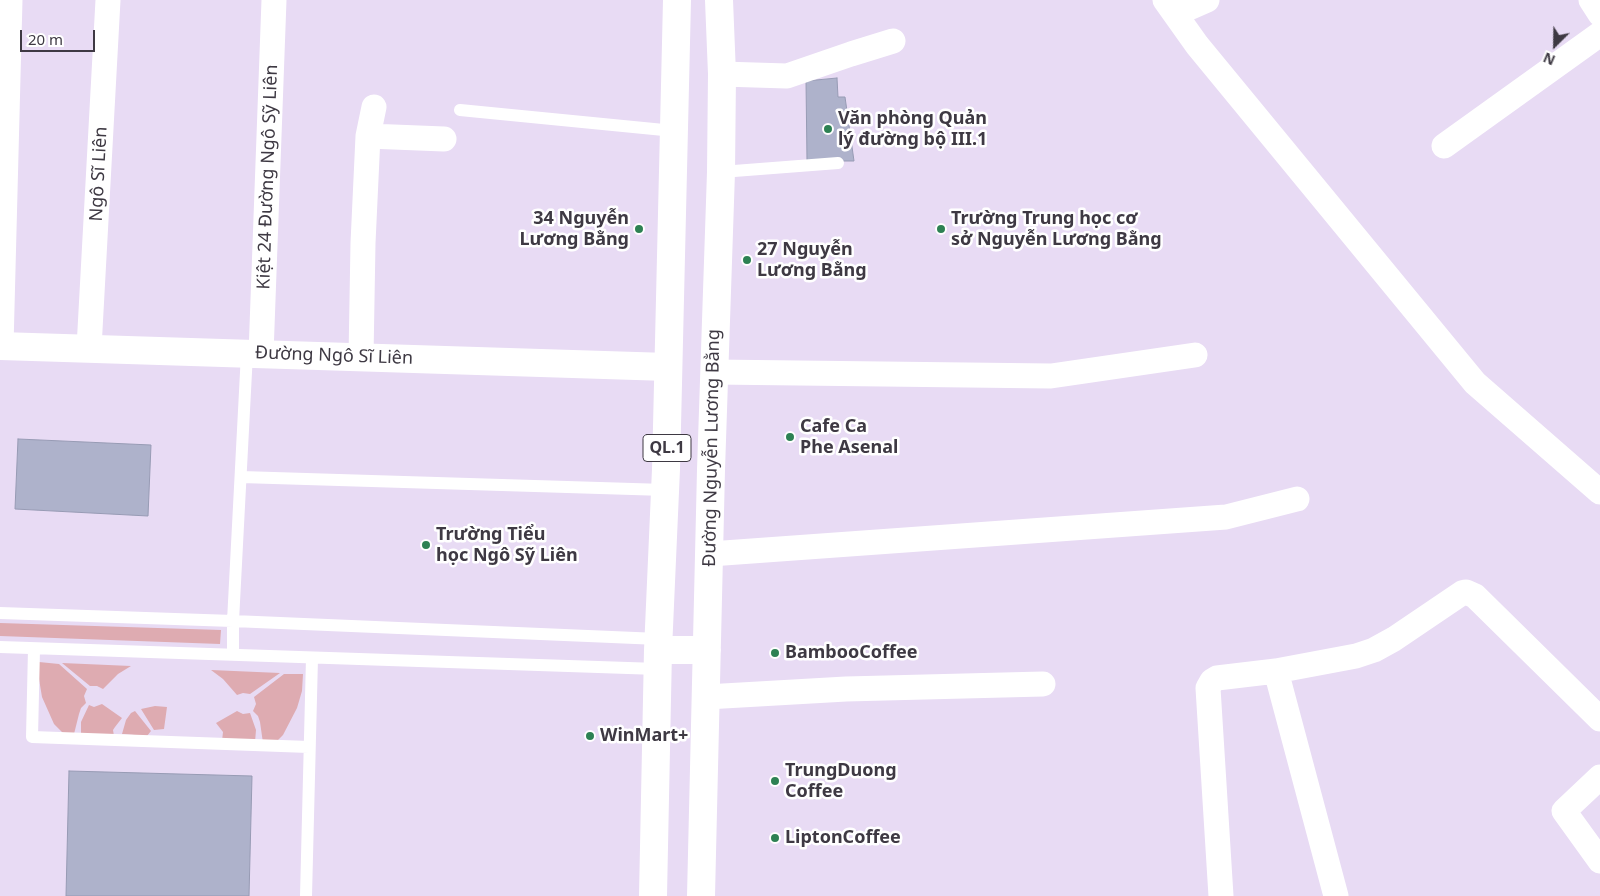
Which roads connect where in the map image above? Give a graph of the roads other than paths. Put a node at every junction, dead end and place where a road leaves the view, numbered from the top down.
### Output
1 (10, 0) edge
2 (108, 0) edge
3 (274, 0) edge
4 (677, 0) edge
5 (719, 0) edge
6 (1207, 0) edge
7 (1591, 0) edge
8 (1170, 7) edge
9 (1600, 14) edge
10 (1600, 34) edge
11 (893, 41) dead end
12 (722, 74) junction
13 (374, 107) dead end
14 (460, 110) dead end
15 (674, 131) junction
16 (368, 136) junction
17 (444, 139) dead end
18 (1444, 146) dead end
19 (838, 163) dead end
20 (721, 172) junction
21 (0, 346) edge
22 (89, 348) junction
23 (254, 353) junction
24 (1195, 355) dead end
25 (361, 357) junction
26 (668, 366) junction
27 (714, 372) junction
28 (241, 477) junction
29 (665, 490) junction
30 (1600, 492) edge
31 (1297, 499) dead end
32 (710, 554) junction
33 (0, 613) edge
34 (233, 621) junction
35 (0, 648) edge
36 (34, 648) junction
37 (707, 650) junction
38 (658, 653) junction
39 (234, 655) junction
40 (312, 658) junction
41 (1276, 671) junction
42 (1043, 684) dead end
43 (706, 697) junction
44 (1600, 719) edge
45 (309, 748) junction
46 (1600, 777) edge
47 (1600, 860) edge
48 (306, 896) edge
49 (653, 896) edge
50 (701, 896) edge
51 (1221, 896) edge
52 (1336, 896) edge

1 - 21 street
2 - 22 street, Ngô Sĩ Liên
3 - 23 street, Kiệt 24 Đường Ngô Sỹ Liên
4 - 15 main road, QL.1
5 - 12 main road, Đường Nguyễn Lương Bằng / QL.1
6 - 8 street
7 - 9 street
8 - 30 street
10 - 18 street
11 - 12 street
12 - 20 main road, Đường Nguyễn Lương Bằng / QL.1
13 - 16 street
14 - 15 lane
15 - 26 main road, QL.1
16 - 17 street
16 - 25 street
19 - 20 lane
20 - 27 main road, Đường Nguyễn Lương Bằng / QL.1
21 - 22 main road, Đường Ngô Sĩ Liên
22 - 23 main road, Đường Ngô Sĩ Liên
23 - 25 main road, Đường Ngô Sĩ Liên
23 - 28 lane
24 - 27 street
25 - 26 main road, Đường Ngô Sĩ Liên
26 - 29 main road, QL.1
27 - 32 main road, Đường Nguyễn Lương Bằng / QL.1
28 - 29 lane
28 - 34 lane
29 - 38 main road, QL.1
31 - 32 street
32 - 37 main road, Đường Nguyễn Lương Bằng / QL.1
33 - 34 lane
34 - 38 lane
34 - 39 lane
35 - 36 lane
36 - 39 lane
36 - 45 lane
37 - 38 main road
37 - 43 main road, Đường Nguyễn Lương Bằng / QL.1
38 - 40 lane
38 - 49 main road, QL.1
39 - 40 lane
40 - 45 lane
41 - 44 street
41 - 51 street
41 - 52 street
42 - 43 street
43 - 50 main road, Đường Nguyễn Lương Bằng / QL.1
45 - 48 lane
46 - 47 street

